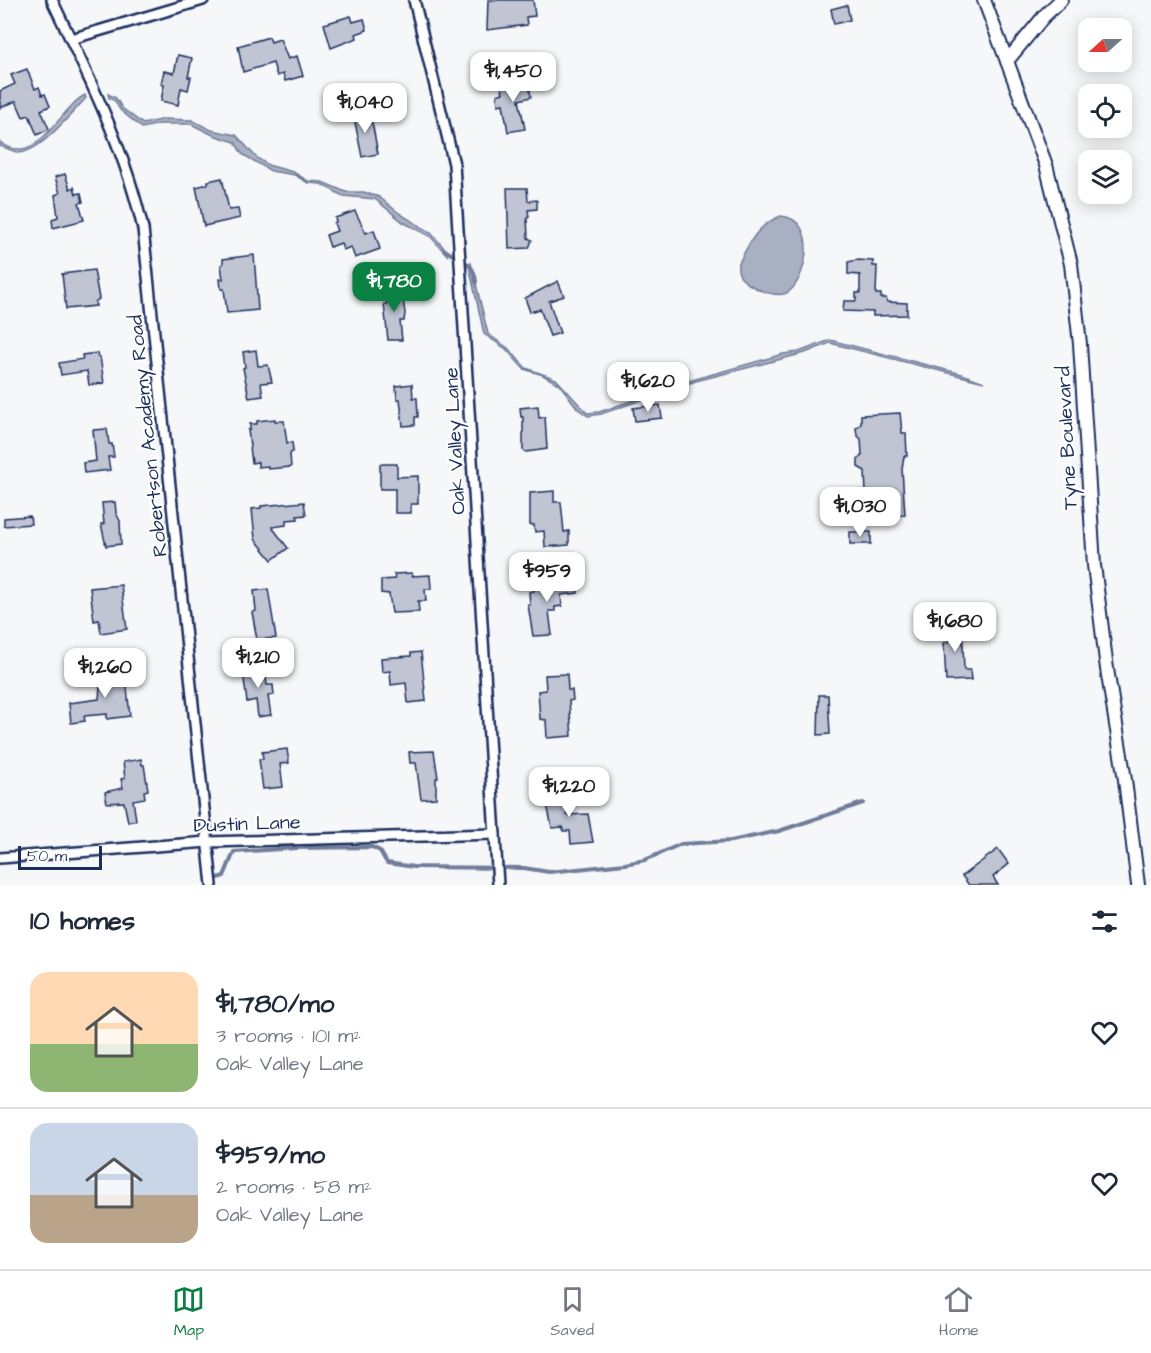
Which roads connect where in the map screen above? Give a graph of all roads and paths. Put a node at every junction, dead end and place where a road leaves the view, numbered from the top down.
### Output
1 (52, 0) edge
2 (203, 0) edge
3 (414, 0) edge
4 (984, 0) edge
5 (1061, 0) edge
6 (71, 39) junction
7 (1007, 61) junction
8 (495, 834) junction
9 (208, 842) junction
10 (0, 858) edge
11 (212, 885) edge
12 (498, 885) edge
13 (1138, 885) edge

1 - 6 street, Robertson Academy Road
2 - 6 street
3 - 8 street, Oak Valley Lane
4 - 7 street, Tyne Boulevard
5 - 7 street
6 - 9 street, Robertson Academy Road
7 - 13 street, Tyne Boulevard
8 - 9 street, Dustin Lane
8 - 12 street, Oak Valley Lane
9 - 10 street, Dustin Lane
9 - 11 street, Robertson Academy Road

